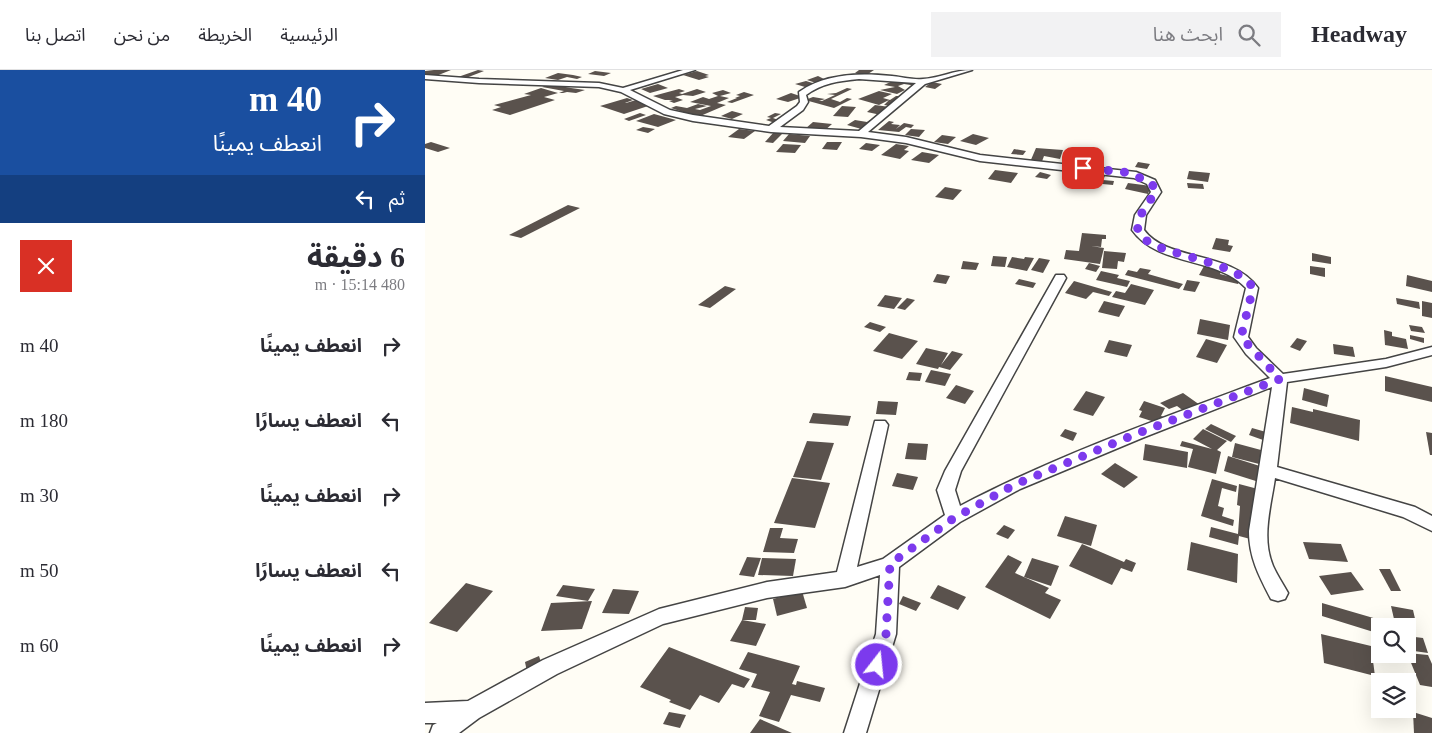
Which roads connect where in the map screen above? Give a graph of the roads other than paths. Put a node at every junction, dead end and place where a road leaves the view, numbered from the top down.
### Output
1 (691, 70) edge
2 (968, 70) edge
3 (425, 77) edge
4 (922, 82) junction
5 (623, 90) junction
6 (771, 129) junction
7 (861, 134) junction
8 (1060, 278) dead end
9 (1432, 351) edge
10 (1280, 379) junction
11 (880, 424) dead end
12 (1269, 470) junction
13 (954, 518) junction
14 (1432, 524) edge
15 (890, 564) junction
16 (845, 579) junction
17 (1279, 593) dead end
18 (471, 711) junction
19 (425, 713) edge
20 (441, 733) edge
21 (855, 733) edge

1 - 5 street
2 - 4 street
3 - 5 street
4 - 6 street
4 - 7 street
5 - 6 street
6 - 7 street
7 - 10 street
8 - 13 street
9 - 10 street
10 - 12 street
10 - 13 street
11 - 16 street
12 - 14 street
12 - 17 street
13 - 15 street
15 - 16 street
15 - 21 street
16 - 18 street
18 - 19 street
18 - 20 street

